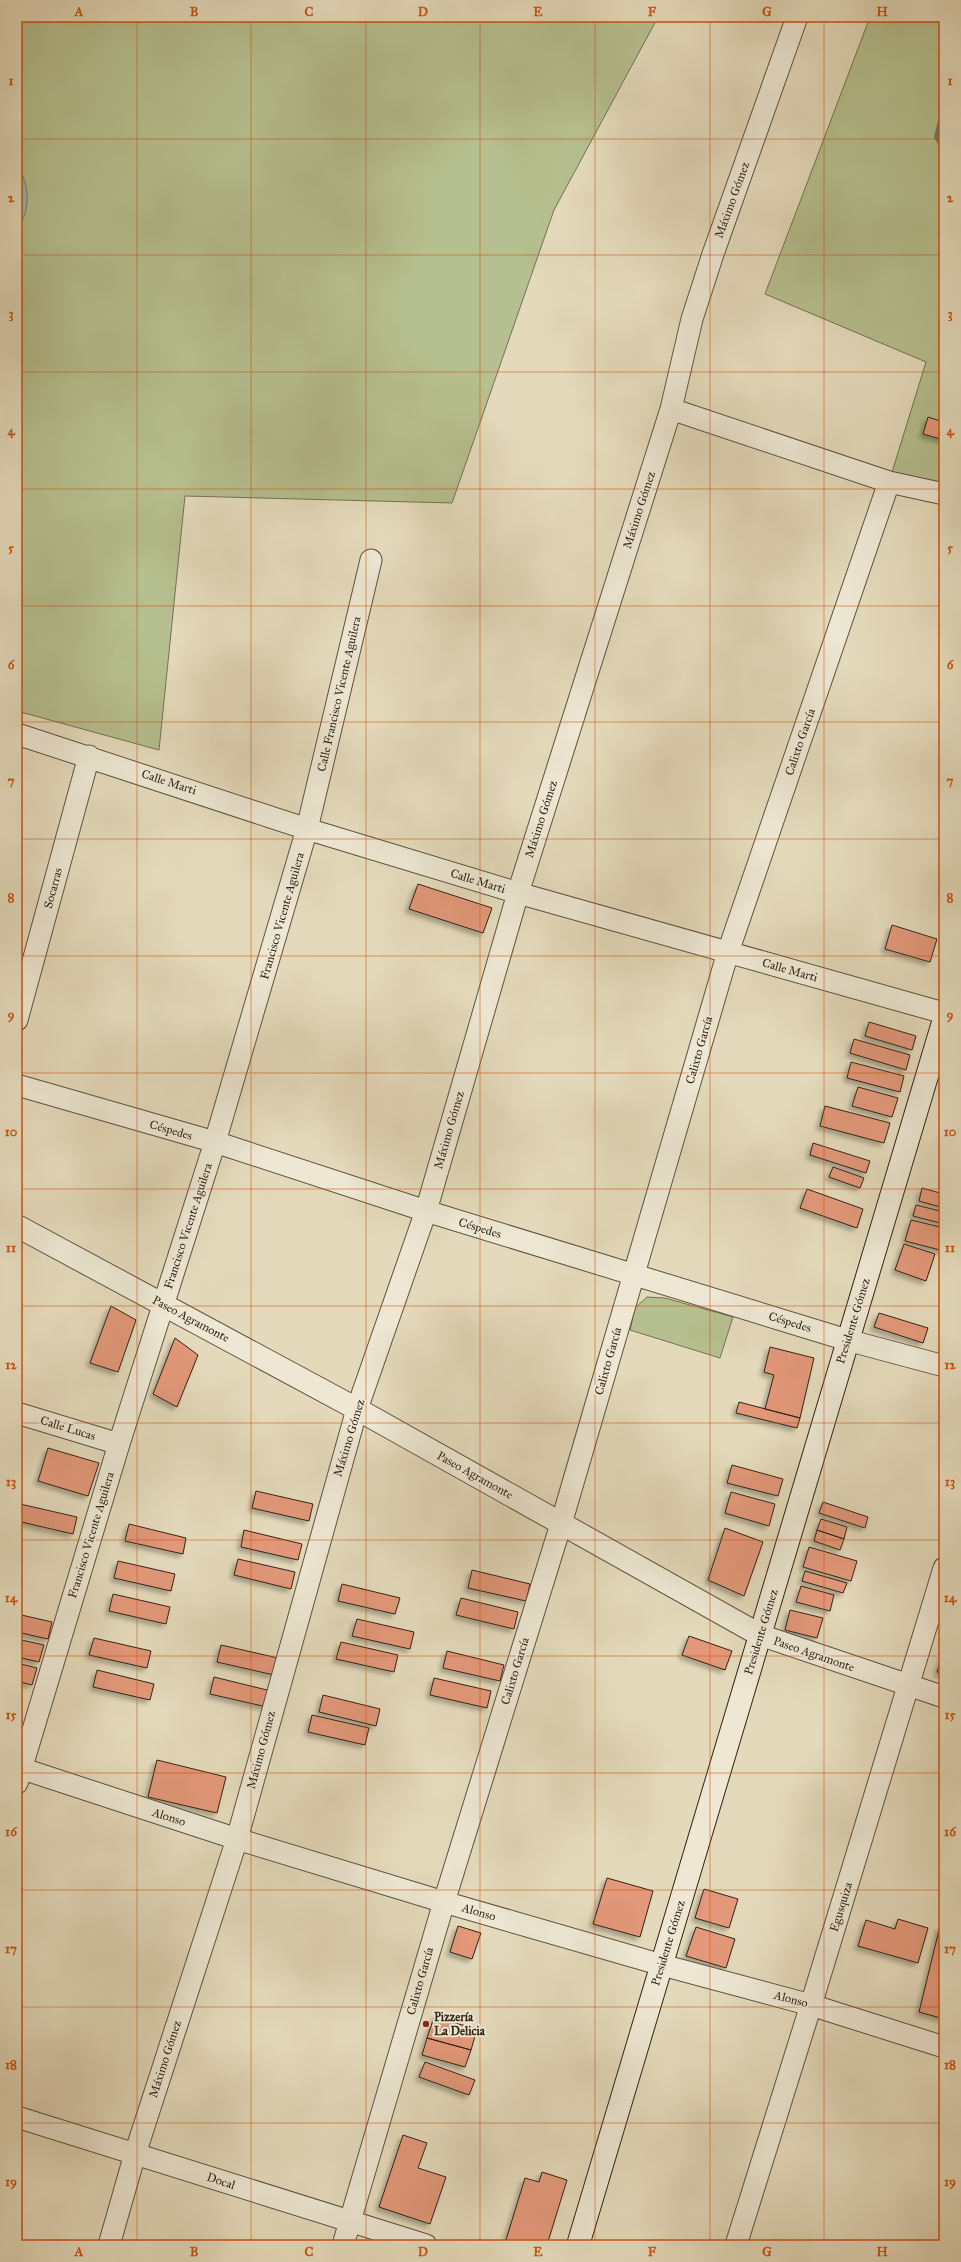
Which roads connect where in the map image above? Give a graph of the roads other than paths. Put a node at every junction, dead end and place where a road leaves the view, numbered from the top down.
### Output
1 (797, 17) edge
2 (671, 409) junction
3 (889, 482) junction
4 (944, 494) edge
5 (371, 560) dead end
6 (17, 734) edge
7 (89, 756) junction
8 (307, 829) junction
9 (518, 893) junction
10 (728, 952) junction
11 (944, 1013) edge
12 (944, 1019) edge
13 (17, 1020) edge
14 (17, 1085) edge
15 (215, 1142) junction
16 (426, 1211) junction
17 (17, 1226) edge
18 (634, 1274) junction
19 (162, 1304) junction
20 (847, 1340) junction
21 (944, 1366) edge
22 (357, 1409) junction
23 (17, 1413) edge
24 (119, 1444) junction
25 (561, 1524) junction
26 (944, 1568) edge
27 (760, 1635) junction
28 (909, 1687) junction
29 (944, 1697) edge
30 (18, 1773) edge
31 (236, 1839) junction
32 (444, 1902) junction
33 (662, 1965) junction
34 (811, 2005) junction
35 (944, 2047) edge
36 (17, 2117) edge
37 (135, 2154) junction
38 (350, 2223) junction
39 (109, 2245) edge
40 (343, 2245) edge
41 (426, 2245) edge
42 (578, 2245) edge
43 (736, 2245) edge

1 - 2 street, Máximo Gómez
2 - 3 street
2 - 9 street, Máximo Gómez
3 - 4 street
3 - 10 street, Calixto García
5 - 8 street, Calle Francisco Vicente Aguilera
6 - 7 street, Calle Marti
7 - 8 street, Calle Marti
7 - 13 street, Socarras
8 - 9 street, Calle Marti
8 - 15 street, Francisco Vicente Aguilera
9 - 10 street, Calle Marti
9 - 16 street, Máximo Gómez
10 - 11 street, Calle Marti
10 - 18 street, Calixto García
12 - 20 main road, Presidente Gómez
14 - 15 street, Céspedes
15 - 16 street, Céspedes
15 - 19 street, Francisco Vicente Aguilera
16 - 18 street, Céspedes
16 - 22 street, Máximo Gómez
17 - 19 main road, Paseo Agramonte
18 - 20 street, Céspedes
18 - 25 street, Calixto García
19 - 22 main road, Paseo Agramonte
19 - 24 street, Francisco Vicente Aguilera
20 - 21 street, Céspedes
20 - 27 main road, Presidente Gómez
22 - 25 main road, Paseo Agramonte
22 - 31 street, Máximo Gómez
23 - 24 street, Calle Lucas
24 - 30 street, Francisco Vicente Aguilera
25 - 27 main road, Paseo Agramonte
25 - 32 street, Calixto García
26 - 28 street, Egusquiza
27 - 28 street, Paseo Agramonte
27 - 33 main road, Presidente Gómez
28 - 29 street, Paseo Agramonte
28 - 34 street, Egusquiza
30 - 31 street, Alonso
31 - 32 street, Alonso
31 - 37 street, Máximo Gómez
32 - 33 street, Alonso
32 - 38 street, Calixto García
33 - 34 street, Alonso
33 - 42 main road, Presidente Gómez
34 - 35 street, Alonso
34 - 43 street, Egusquiza
36 - 37 street, Docal
37 - 38 street, Docal
37 - 39 street, Máximo Gómez
38 - 40 street, Calixto García
38 - 41 street, Docal

